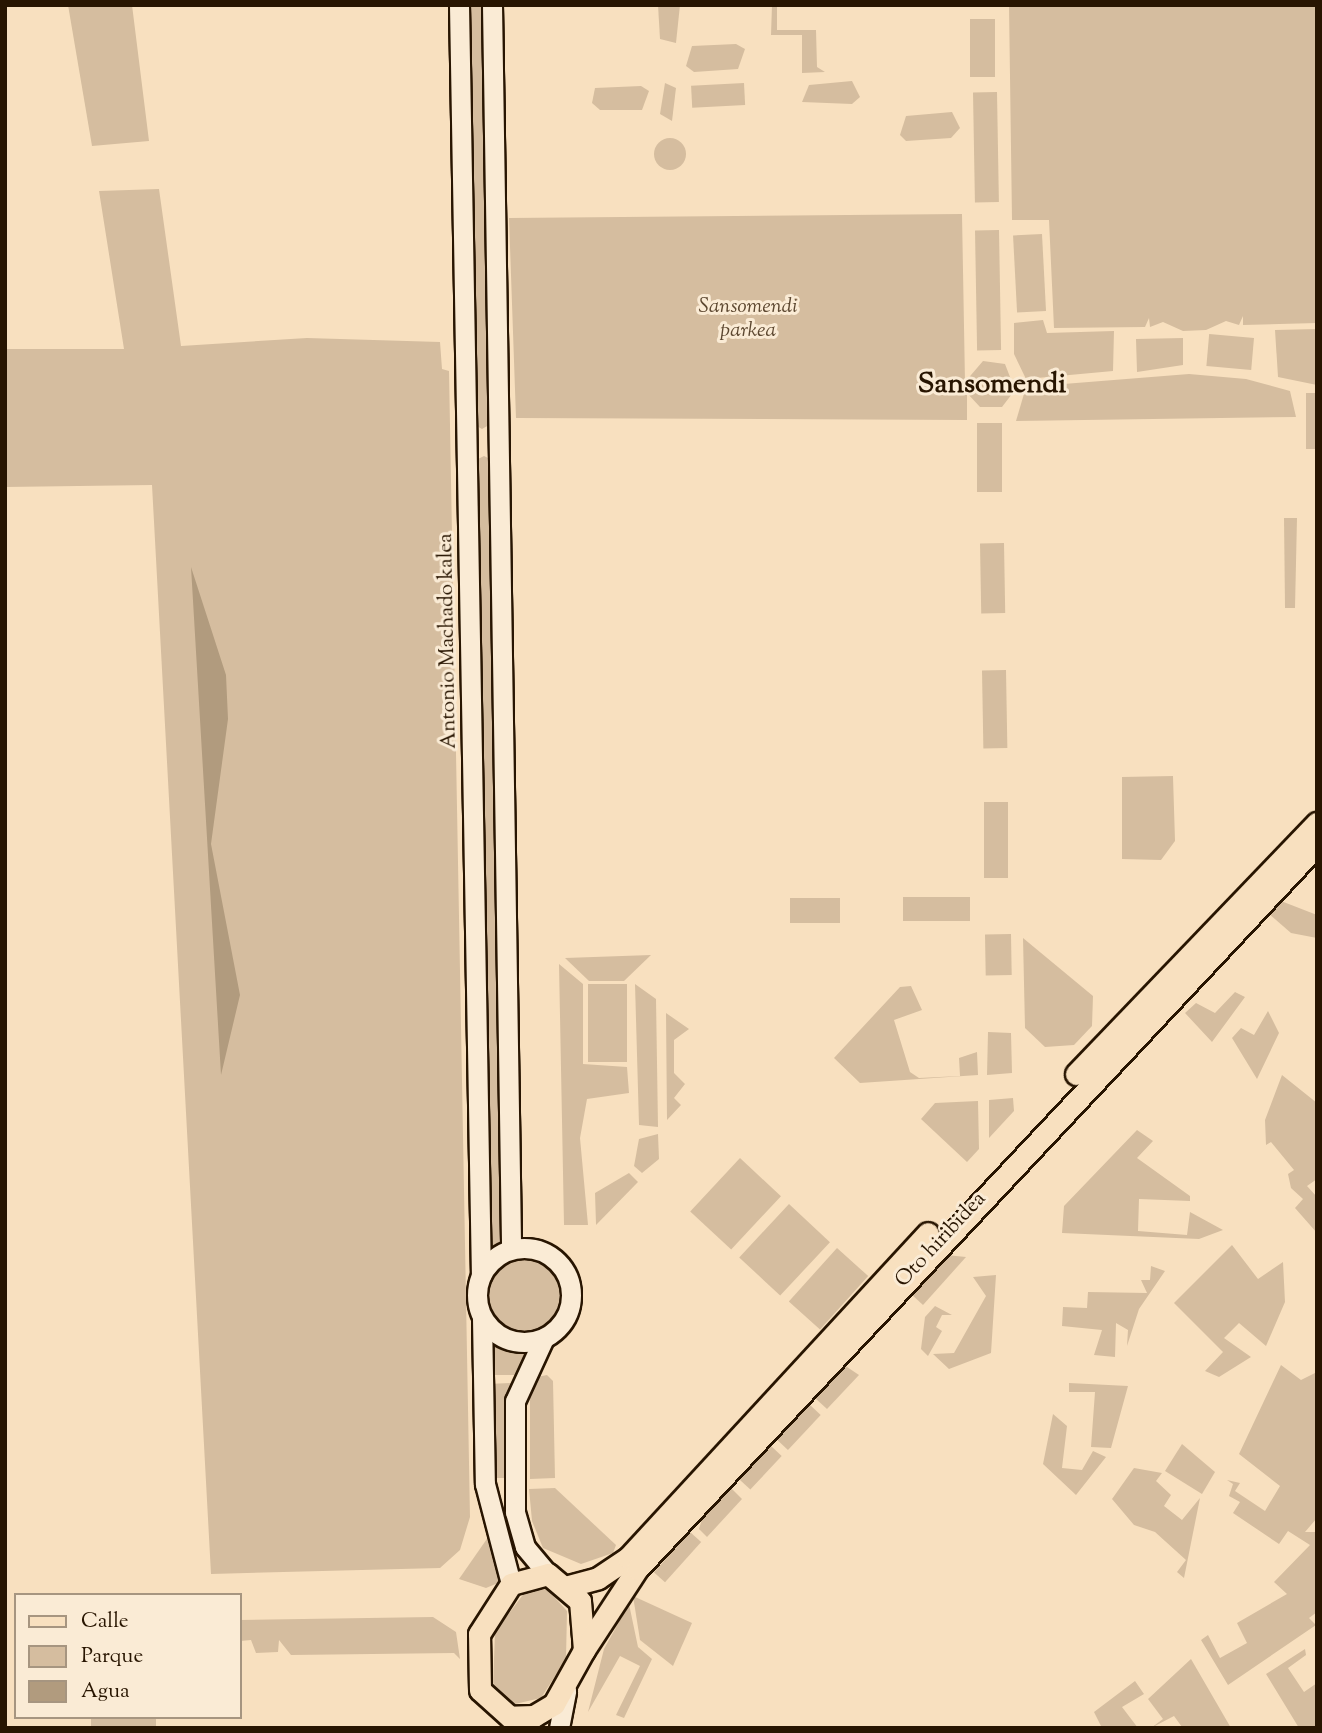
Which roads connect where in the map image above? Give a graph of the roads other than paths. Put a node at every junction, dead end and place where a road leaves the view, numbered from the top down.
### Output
1 (459, 5) edge
2 (492, 5) edge
3 (1317, 822) edge
4 (1317, 845) edge
5 (512, 1249) junction
6 (481, 1276) junction
7 (482, 1318) junction
8 (544, 1338) junction
9 (548, 1574) junction
10 (511, 1584) junction
11 (569, 1586) junction
12 (584, 1650) junction
13 (566, 1691) junction
14 (523, 1723) edge
15 (559, 1728) edge

1 - 6 main road, Antonio Machado kalea
2 - 5 main road
3 - 11 main road, Oto hiribidea
4 - 12 main road, Oto hiribidea
5 - 6 main road
5 - 8 main road
6 - 7 main road
7 - 8 main road
7 - 10 main road
8 - 9 main road
9 - 10 main road
9 - 11 main road
10 - 14 main road
11 - 12 main road
12 - 13 main road
13 - 14 main road
13 - 15 main road

